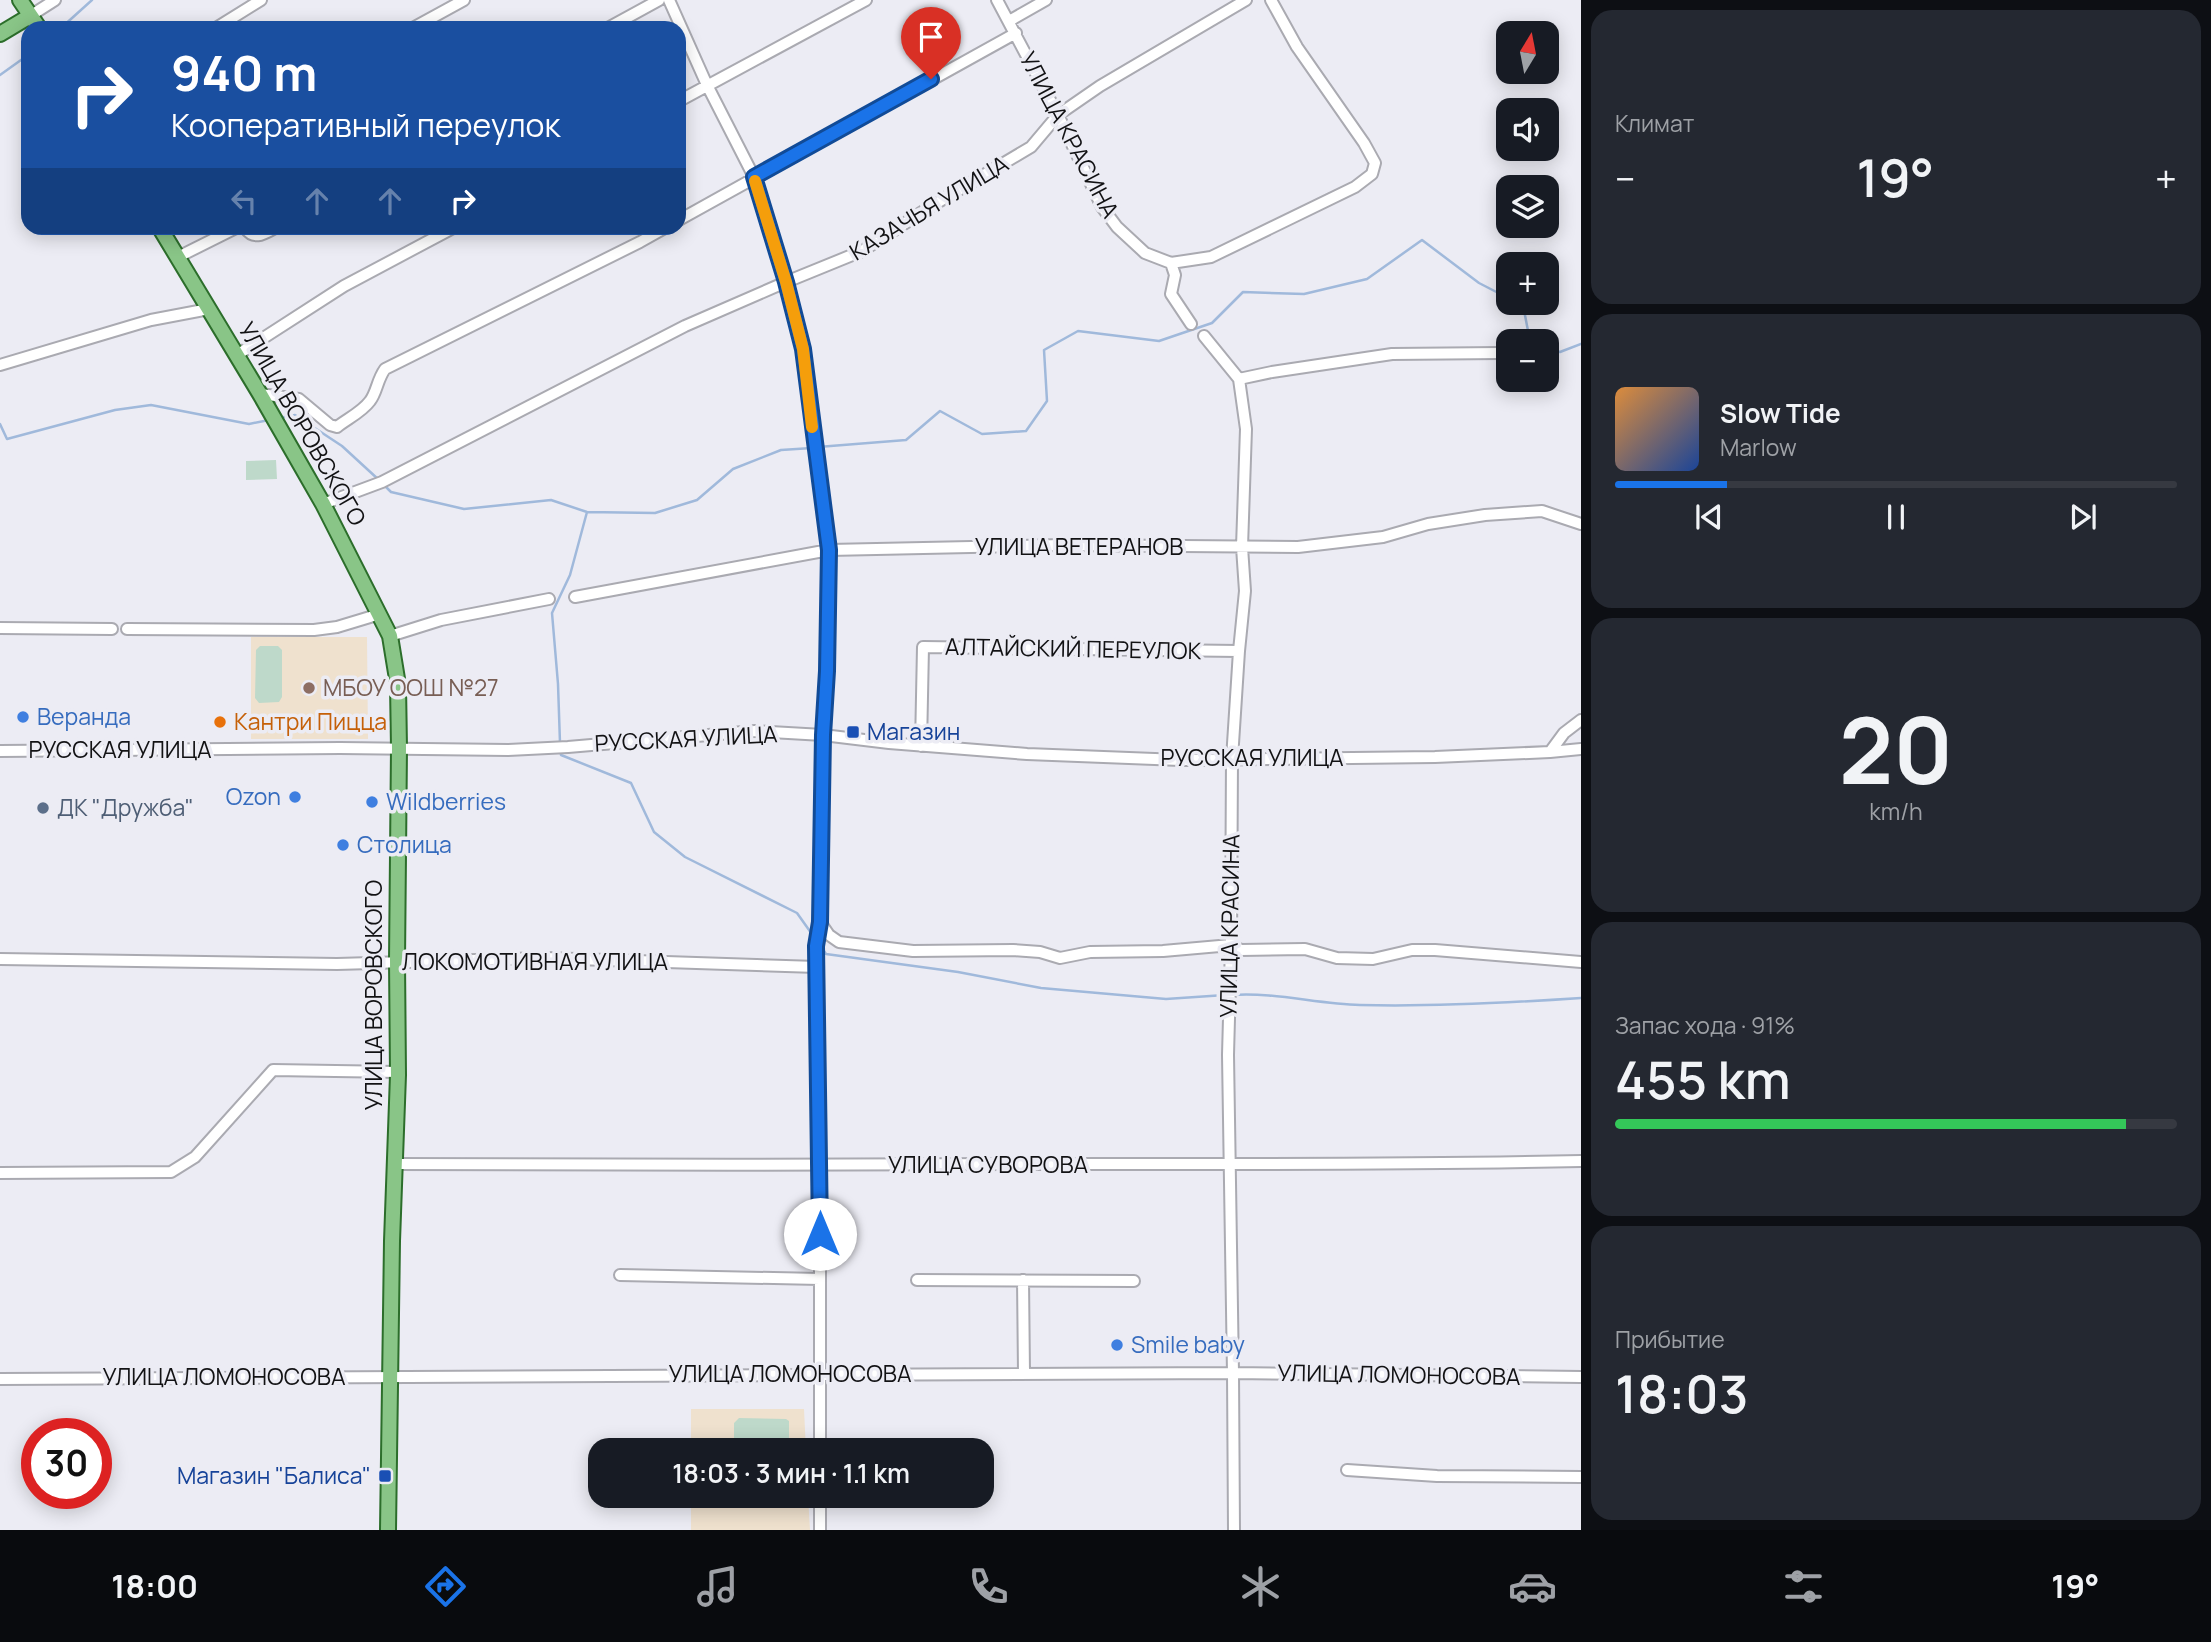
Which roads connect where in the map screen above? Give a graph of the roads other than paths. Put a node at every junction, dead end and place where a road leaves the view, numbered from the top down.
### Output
1 (20, 0) edge
2 (55, 0) edge
3 (261, 0) edge
4 (464, 0) edge
5 (659, 0) edge
6 (669, 0) edge
7 (866, 0) edge
8 (997, 0) edge
9 (1046, 0) edge
10 (1246, 0) edge
11 (1271, 0) edge
12 (30, 16) junction
13 (21, 21) edge
14 (22, 21) edge
15 (34, 21) edge
16 (227, 21) edge
17 (426, 21) edge
18 (621, 21) edge
19 (678, 21) edge
20 (1009, 21) junction
21 (1016, 33) junction
22 (0, 34) edge
23 (686, 38) edge
24 (707, 85) junction
25 (686, 96) edge
26 (1058, 116) junction
27 (754, 177) junction
28 (686, 216) edge
29 (164, 235) edge
30 (222, 235) edge
31 (440, 235) edge
32 (653, 235) edge
33 (178, 257) junction
34 (1171, 263) junction
35 (786, 282) junction
36 (209, 309) junction
37 (1191, 324) dead end
38 (1204, 336) dead end
39 (1496, 353) edge
40 (237, 355) junction
41 (0, 365) edge
42 (1239, 379) junction
43 (260, 394) junction
44 (323, 504) junction
45 (1581, 524) edge
46 (1242, 547) junction
47 (829, 550) junction
48 (575, 597) dead end
49 (549, 599) dead end
50 (380, 614) junction
51 (0, 628) edge
52 (112, 629) dead end
53 (127, 629) dead end
54 (390, 636) junction
55 (1239, 651) junction
56 (1581, 720) edge
57 (823, 735) junction
58 (921, 746) junction
59 (399, 748) junction
60 (1581, 749) edge
61 (0, 751) edge
62 (1550, 752) junction
63 (1233, 759) junction
64 (820, 922) junction
65 (1231, 945) junction
66 (0, 959) edge
67 (397, 961) junction
68 (1581, 962) edge
69 (817, 967) junction
70 (398, 1072) junction
71 (1581, 1161) edge
72 (394, 1164) junction
73 (1230, 1164) junction
74 (820, 1165) junction
75 (0, 1172) edge
76 (620, 1275) dead end
77 (820, 1279) junction
78 (917, 1279) dead end
79 (1023, 1280) junction
80 (1134, 1281) dead end
81 (1024, 1373) junction
82 (1233, 1373) junction
83 (390, 1376) junction
84 (820, 1376) junction
85 (1581, 1377) edge
86 (0, 1378) edge
87 (820, 1438) edge
88 (1347, 1471) dead end
89 (1581, 1477) edge
90 (820, 1508) edge
91 (388, 1530) edge
92 (820, 1530) edge
93 (1234, 1530) edge

1 - 12 main road
2 - 12 street
3 - 16 street
4 - 17 street
5 - 18 street
6 - 19 street
7 - 24 street
8 - 20 street, УЛИЦА КРАСИНА
9 - 20 street
10 - 26 street, КАЗАЧЬЯ УЛИЦА
11 - 34 street
12 - 14 main road
12 - 15 main road
13 - 22 main road
20 - 21 street, УЛИЦА КРАСИНА
21 - 26 street, УЛИЦА КРАСИНА
21 - 27 street
23 - 24 street
24 - 25 street
24 - 27 street
26 - 34 street, УЛИЦА КРАСИНА
26 - 35 street, КАЗАЧЬЯ УЛИЦА
27 - 28 street
27 - 35 street
29 - 33 main road, УЛИЦА ВОРОВСКОГО
30 - 33 street
31 - 40 street
32 - 43 street
33 - 36 main road, УЛИЦА ВОРОВСКОГО
34 - 37 street
35 - 44 street, КАЗАЧЬЯ УЛИЦА
35 - 47 street
36 - 40 main road, УЛИЦА ВОРОВСКОГО
36 - 41 street
38 - 42 street
39 - 42 street
40 - 43 main road, УЛИЦА ВОРОВСКОГО
42 - 46 street, УЛИЦА КРАСИНА
43 - 44 main road, УЛИЦА ВОРОВСКОГО
44 - 50 main road, УЛИЦА ВОРОВСКОГО
45 - 46 street, УЛИЦА ВЕТЕРАНОВ
46 - 47 street, УЛИЦА ВЕТЕРАНОВ
46 - 55 street, УЛИЦА КРАСИНА
47 - 48 street, УЛИЦА ВЕТЕРАНОВ
47 - 57 street
49 - 54 street
50 - 53 street
50 - 54 main road, УЛИЦА ВОРОВСКОГО
51 - 52 street
54 - 59 main road, УЛИЦА ВОРОВСКОГО
55 - 58 street, АЛТАЙСКИЙ ПЕРЕУЛОК
55 - 63 street, УЛИЦА КРАСИНА
56 - 62 street
57 - 58 street, РУССКАЯ УЛИЦА
57 - 59 street, РУССКАЯ УЛИЦА
57 - 64 street
58 - 63 street, РУССКАЯ УЛИЦА
59 - 61 street, РУССКАЯ УЛИЦА
59 - 67 main road, УЛИЦА ВОРОВСКОГО
60 - 62 street, РУССКАЯ УЛИЦА
62 - 63 street, РУССКАЯ УЛИЦА
63 - 65 street, УЛИЦА КРАСИНА
64 - 65 street
64 - 69 street
65 - 68 street
65 - 73 street, УЛИЦА КРАСИНА
66 - 67 street, ЛОКОМОТИВНАЯ УЛИЦА
67 - 69 street, ЛОКОМОТИВНАЯ УЛИЦА
67 - 70 main road, УЛИЦА ВОРОВСКОГО
69 - 74 street
70 - 72 main road, УЛИЦА ВОРОВСКОГО
70 - 75 street
71 - 73 street, УЛИЦА СУВОРОВА
72 - 74 street, УЛИЦА СУВОРОВА
72 - 83 main road, УЛИЦА ВОРОВСКОГО
73 - 74 street, УЛИЦА СУВОРОВА
73 - 82 street, УЛИЦА КРАСИНА
74 - 77 street
76 - 77 street
77 - 84 street
78 - 79 street
79 - 80 street
79 - 81 street
81 - 82 street, УЛИЦА ЛОМОНОСОВА
81 - 84 street, УЛИЦА ЛОМОНОСОВА
82 - 85 street, УЛИЦА ЛОМОНОСОВА
82 - 93 street, УЛИЦА КРАСИНА
83 - 84 street, УЛИЦА ЛОМОНОСОВА
83 - 86 street, УЛИЦА ЛОМОНОСОВА
83 - 91 main road, УЛИЦА ВОРОВСКОГО
84 - 87 street
88 - 89 street
90 - 92 street

